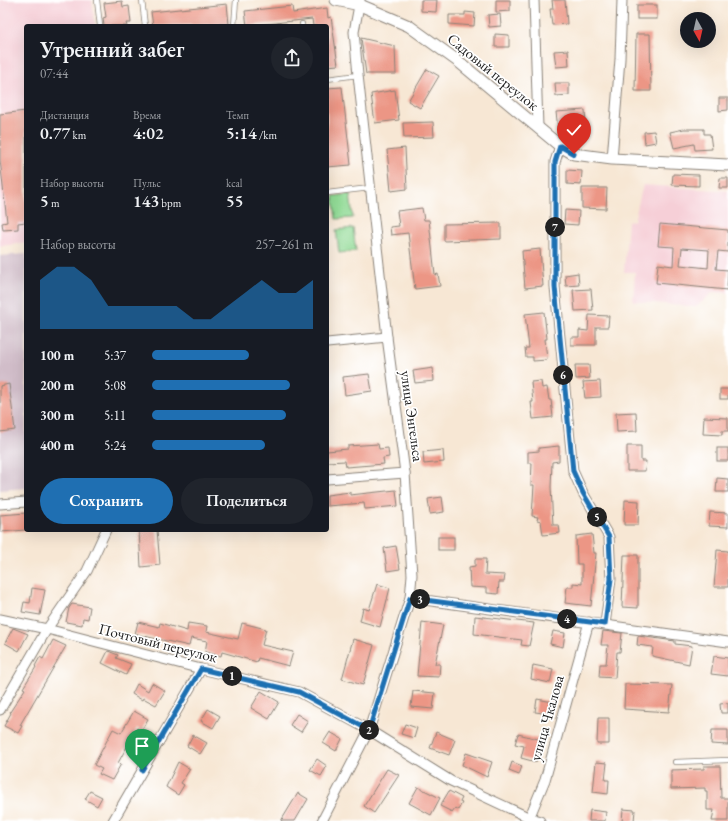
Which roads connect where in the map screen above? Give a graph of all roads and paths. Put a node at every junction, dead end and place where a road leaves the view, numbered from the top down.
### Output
1 (97, 0) edge
2 (142, 0) edge
3 (236, 0) edge
4 (336, 0) edge
5 (534, 0) edge
6 (622, 0) edge
7 (360, 3) edge
8 (100, 24) edge
9 (145, 24) edge
10 (234, 24) edge
11 (358, 75) junction
12 (329, 79) edge
13 (538, 128) junction
14 (560, 146) junction
15 (612, 159) junction
16 (728, 165) edge
17 (370, 188) junction
18 (329, 193) edge
19 (386, 337) junction
20 (329, 343) edge
21 (405, 474) junction
22 (329, 479) edge
23 (24, 502) edge
24 (0, 504) edge
25 (105, 532) edge
26 (410, 598) junction
27 (0, 619) edge
28 (589, 622) junction
29 (605, 624) junction
30 (47, 629) junction
31 (728, 642) edge
32 (201, 669) junction
33 (0, 710) edge
34 (369, 730) junction
35 (728, 760) edge
36 (676, 762) dead end
37 (529, 820) edge
38 (113, 821) edge
39 (322, 821) edge
40 (540, 821) edge

1 - 8 lane
2 - 9 lane
3 - 10 lane
4 - 7 street, Садовый переулок
5 - 13 street
6 - 15 street
7 - 11 street, улица Энгельса
7 - 13 street, Садовый переулок
11 - 12 lane
11 - 17 street, улица Энгельса
13 - 14 street, Садовый переулок
14 - 15 street, Садовый переулок
14 - 29 street
15 - 16 street, Садовый переулок
17 - 18 lane
17 - 19 street, улица Энгельса
19 - 20 street
19 - 21 street, улица Энгельса
21 - 22 street
21 - 26 street, улица Энгельса
23 - 24 street
25 - 30 street
26 - 28 street
26 - 34 street, улица Энгельса
27 - 30 street, Почтовый переулок
28 - 29 street
28 - 37 street, улица Чкалова
29 - 31 street
30 - 32 street, Почтовый переулок
30 - 33 street
32 - 34 street, Почтовый переулок
32 - 38 street
34 - 37 street, Почтовый переулок
34 - 39 street, улица Энгельса
35 - 36 lane
37 - 40 street, Почтовый переулок

